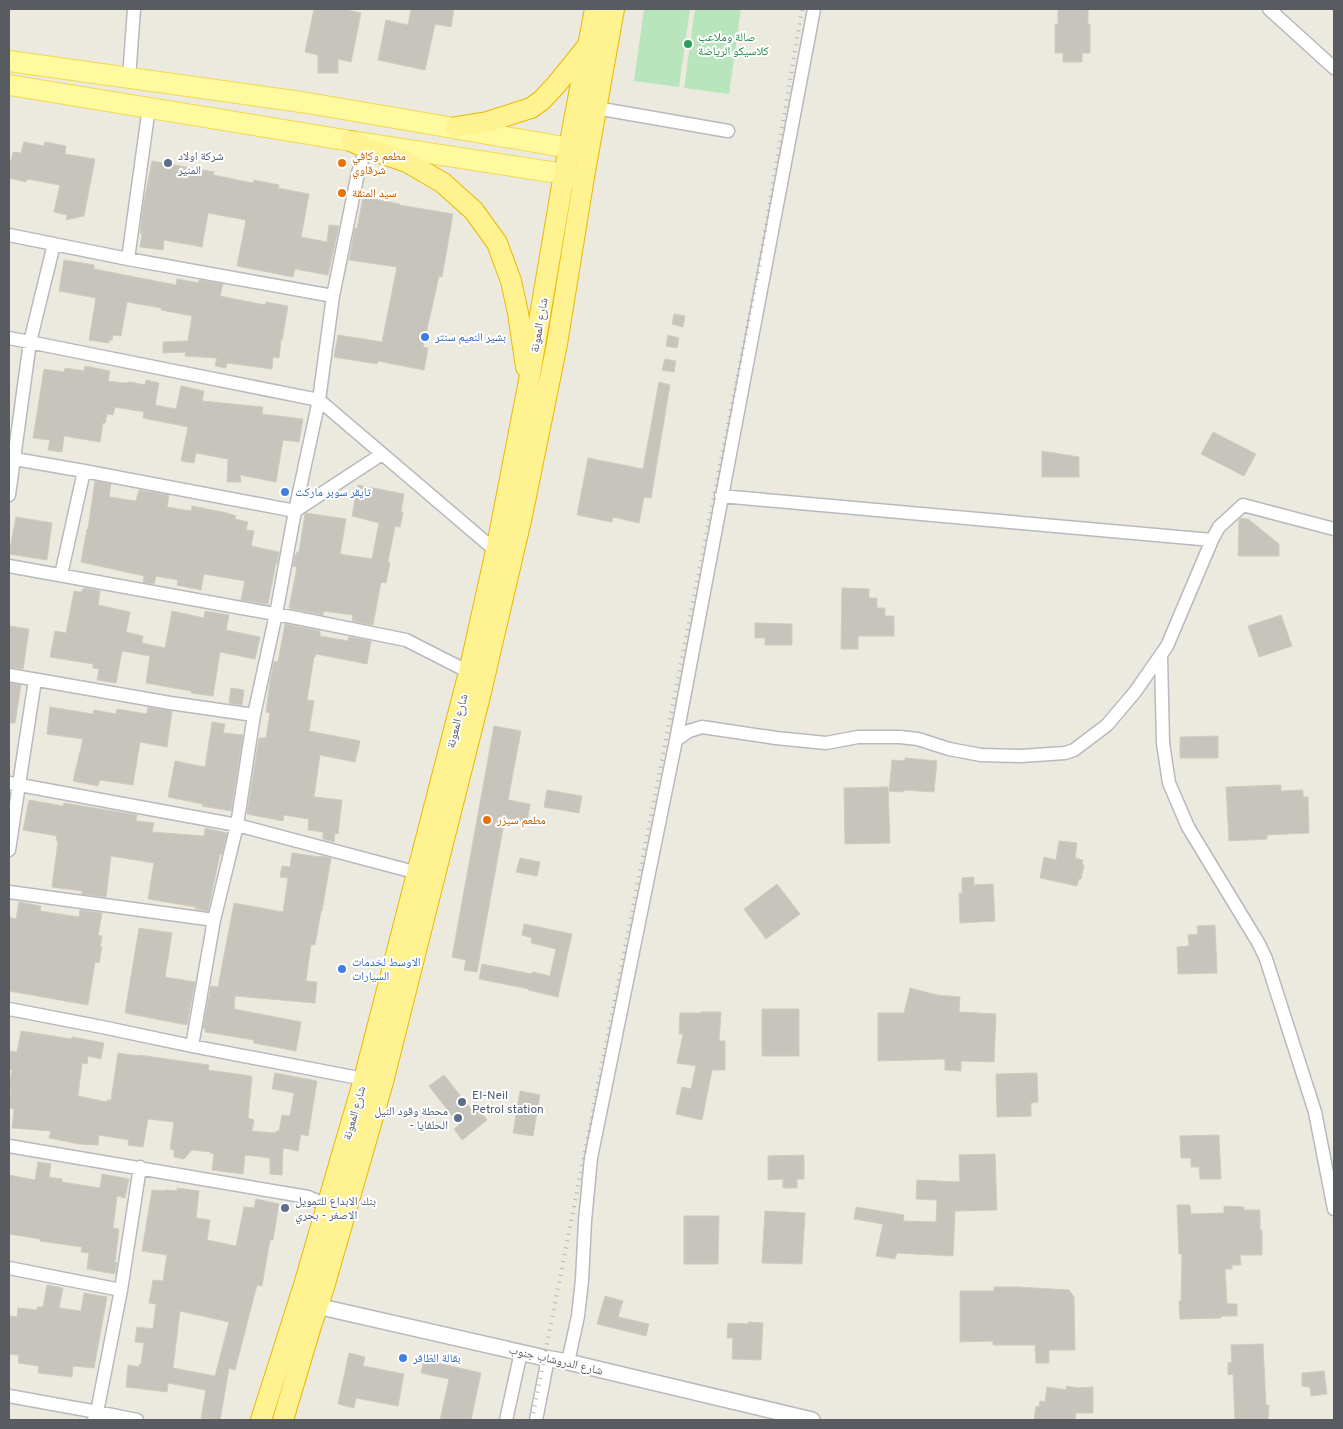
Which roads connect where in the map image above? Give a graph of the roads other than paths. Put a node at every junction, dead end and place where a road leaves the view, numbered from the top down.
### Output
1 (134, 9) edge
2 (595, 9) edge
3 (614, 9) edge
4 (814, 9) edge
5 (1269, 9) edge
6 (590, 42) junction
7 (9, 61) edge
8 (1334, 68) edge
9 (129, 78) junction
10 (9, 85) edge
11 (149, 107) junction
12 (596, 108) junction
13 (345, 109) junction
14 (456, 127) junction
15 (728, 131) dead end
16 (353, 142) junction
17 (579, 149) junction
18 (574, 175) junction
19 (9, 236) edge
20 (54, 244) junction
21 (128, 259) junction
22 (333, 296) junction
23 (9, 338) edge
24 (30, 342) junction
25 (528, 386) junction
26 (319, 400) junction
27 (382, 454) junction
28 (11, 458) edge
29 (84, 470) junction
30 (9, 494) edge
31 (721, 496) junction
32 (295, 511) junction
33 (1334, 529) edge
34 (1212, 540) junction
35 (496, 551) junction
36 (9, 566) edge
37 (61, 575) junction
38 (276, 614) junction
39 (1161, 656) junction
40 (469, 672) junction
41 (9, 675) edge
42 (35, 680) junction
43 (254, 715) junction
44 (676, 740) junction
45 (14, 784) edge
46 (237, 825) junction
47 (9, 850) edge
48 (418, 873) junction
49 (9, 892) edge
50 (214, 920) junction
51 (9, 1009) edge
52 (192, 1046) junction
53 (364, 1079) junction
54 (9, 1146) edge
55 (140, 1167) junction
56 (327, 1205) junction
57 (1334, 1209) edge
58 (9, 1268) edge
59 (121, 1290) junction
60 (308, 1304) junction
61 (521, 1352) junction
62 (548, 1358) junction
63 (568, 1362) junction
64 (9, 1396) edge
65 (96, 1416) edge
66 (137, 1420) edge
67 (261, 1420) edge
68 (283, 1420) edge
69 (506, 1420) edge
70 (536, 1420) edge
71 (812, 1420) edge

1 - 9 street
2 - 6 highway, شارع المعونة
3 - 12 highway, شارع المعونة
4 - 31 street
5 - 8 street
6 - 14 highway
6 - 17 highway, شارع المعونة
7 - 9 main road
9 - 13 main road
10 - 11 main road
11 - 16 main road
11 - 21 street
12 - 15 street
12 - 17 highway, شارع المعونة
13 - 14 main road
13 - 16 main road
14 - 17 main road
16 - 18 main road
16 - 22 street
16 - 25 highway
17 - 18 highway, شارع المعونة
18 - 25 highway, شارع المعونة
18 - 60 highway, شارع المعونة
19 - 20 street
20 - 21 street
20 - 24 street
21 - 22 street
22 - 26 street
23 - 24 street
24 - 26 street
24 - 28 street
25 - 35 highway, شارع المعونة
26 - 27 street
26 - 32 street
27 - 32 street
27 - 35 street
28 - 29 street
28 - 30 street
29 - 32 street
29 - 37 street
31 - 34 street
31 - 44 street
32 - 38 street
33 - 34 street
34 - 39 street
35 - 40 highway, شارع المعونة
36 - 37 street
37 - 38 street
38 - 40 street
38 - 43 street
39 - 44 street
39 - 57 street
40 - 48 highway, شارع المعونة
41 - 42 street
42 - 43 street
42 - 45 street
43 - 46 street
44 - 63 street
45 - 46 street
45 - 47 street
46 - 48 street
46 - 50 street
48 - 53 highway, شارع المعونة
49 - 50 street
50 - 52 street
51 - 52 street
52 - 53 street
53 - 56 highway, شارع المعونة
54 - 55 street
55 - 56 street
55 - 59 street
56 - 60 highway, شارع المعونة
58 - 59 street
59 - 65 street
60 - 61 street, شارع الدروشاب جنوب
60 - 67 highway, شارع المعونة
60 - 68 highway, شارع المعونة
61 - 62 street, شارع الدروشاب جنوب
61 - 69 street
62 - 63 street, شارع الدروشاب جنوب
62 - 70 street
63 - 71 street, شارع الدروشاب جنوب
64 - 65 street
65 - 66 street

